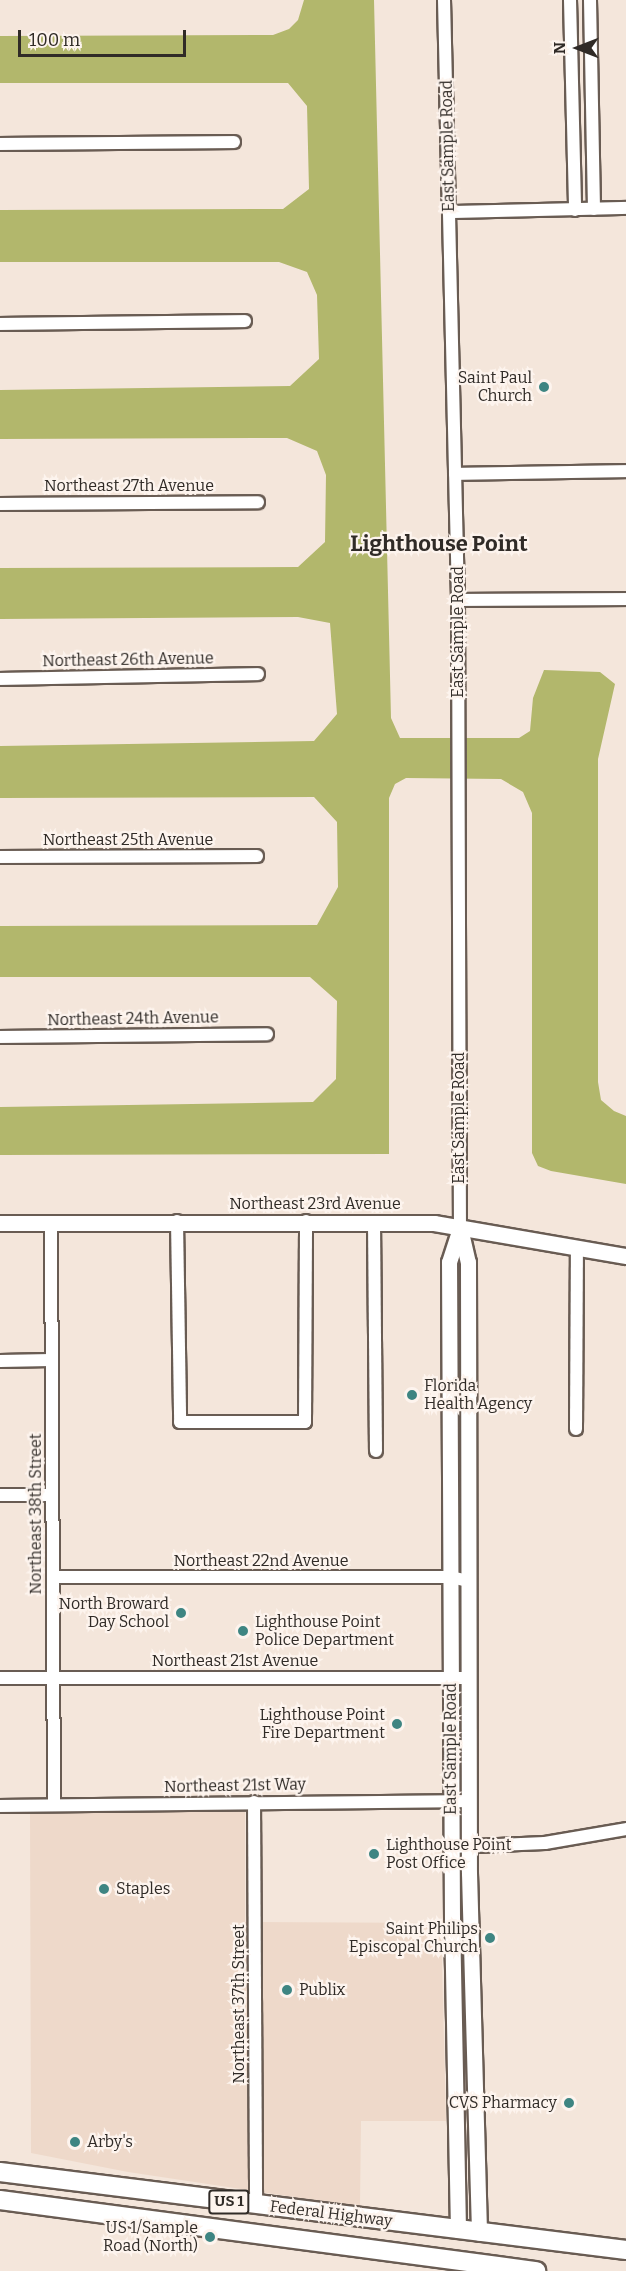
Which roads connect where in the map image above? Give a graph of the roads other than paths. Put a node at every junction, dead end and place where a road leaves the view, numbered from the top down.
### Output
1 (444, 0) edge
2 (570, 0) edge
3 (590, 0) edge
4 (234, 142) dead end
5 (0, 144) edge
6 (626, 208) edge
7 (594, 209) junction
8 (575, 210) junction
9 (449, 212) junction
10 (245, 321) dead end
11 (0, 324) edge
12 (626, 471) edge
13 (455, 474) junction
14 (258, 502) dead end
15 (0, 504) edge
16 (626, 598) edge
17 (458, 600) junction
18 (258, 674) dead end
19 (0, 679) edge
20 (257, 856) dead end
21 (0, 857) edge
22 (267, 1034) dead end
23 (0, 1037) edge
24 (177, 1221) junction
25 (306, 1221) junction
26 (51, 1222) junction
27 (374, 1222) junction
28 (0, 1223) edge
29 (460, 1228) junction
30 (577, 1247) junction
31 (626, 1256) edge
32 (449, 1344) junction
33 (468, 1344) junction
34 (0, 1360) edge
35 (51, 1360) junction
36 (576, 1429) dead end
37 (376, 1451) dead end
38 (0, 1495) edge
39 (52, 1495) junction
40 (53, 1577) junction
41 (451, 1577) junction
42 (469, 1581) junction
43 (54, 1677) junction
44 (0, 1678) edge
45 (450, 1678) junction
46 (469, 1678) junction
47 (451, 1801) junction
48 (470, 1801) junction
49 (254, 1802) junction
50 (54, 1805) junction
51 (0, 1806) edge
52 (626, 1829) edge
53 (470, 1846) junction
54 (452, 1847) junction
55 (452, 1918) junction
56 (470, 1931) junction
57 (0, 2172) edge
58 (141, 2190) junction
59 (189, 2196) junction
60 (0, 2200) edge
61 (256, 2205) junction
62 (89, 2212) junction
63 (150, 2219) junction
64 (458, 2230) junction
65 (479, 2233) junction
66 (626, 2250) edge
67 (454, 2265) edge
68 (479, 2267) edge
69 (536, 2271) edge

1 - 9 street, East Sample Road
2 - 8 street
3 - 7 street
4 - 5 street
6 - 7 street
7 - 8 street
8 - 9 street
9 - 13 street, East Sample Road
10 - 11 street
12 - 13 street
13 - 17 street, East Sample Road
14 - 15 street, Northeast 27th Avenue
16 - 17 street
17 - 29 street, East Sample Road
18 - 19 street, Northeast 26th Avenue
20 - 21 street, Northeast 25th Avenue
22 - 23 street, Northeast 24th Avenue
24 - 25 street, Northeast 23rd Avenue
24 - 25 street
24 - 26 street, Northeast 23rd Avenue
25 - 27 street, Northeast 23rd Avenue
26 - 28 street, Northeast 23rd Avenue
26 - 35 street, Northeast 38th Street
27 - 29 street, Northeast 23rd Avenue
27 - 37 street
29 - 30 street, Northeast 23rd Avenue
29 - 32 street, East Sample Road
29 - 33 street, East Sample Road
30 - 31 street, Northeast 23rd Avenue
30 - 36 street
32 - 33 street
32 - 41 street, East Sample Road
33 - 42 street, East Sample Road
34 - 35 street
35 - 39 street, Northeast 38th Street
38 - 39 street
39 - 40 street, Northeast 38th Street
40 - 41 street, Northeast 22nd Avenue
40 - 43 street, Northeast 38th Street
41 - 42 street, Northeast 22nd Avenue
41 - 45 street, East Sample Road
42 - 46 street, East Sample Road
43 - 44 street, Northeast 21st Avenue
43 - 45 street, Northeast 21st Avenue
43 - 50 street, Northeast 38th Street
45 - 46 street, Northeast 21st Avenue
45 - 47 street, East Sample Road
46 - 48 street, East Sample Road
47 - 48 street, Northeast 21st Way
47 - 49 street, Northeast 21st Way
47 - 54 street, East Sample Road
48 - 53 street, East Sample Road
49 - 50 street, Northeast 21st Way
49 - 61 street, Northeast 37th Street
50 - 51 street, Northeast 21st Way
52 - 53 street
53 - 54 street
53 - 56 street, East Sample Road
54 - 55 street, East Sample Road
55 - 56 street
55 - 64 street, East Sample Road
56 - 65 street, East Sample Road
57 - 58 main road, Federal Highway / US 1
58 - 59 main road, Federal Highway / US 1
58 - 62 main road
59 - 61 main road, Federal Highway / US 1
59 - 63 main road
60 - 62 main road, Federal Highway / US 1
61 - 64 main road, Federal Highway / US 1
62 - 63 main road, Federal Highway / US 1
63 - 67 main road, Federal Highway / US 1
64 - 65 main road, Federal Highway / US 1
64 - 67 main road, East Sample Road
65 - 66 main road, Federal Highway / US 1
65 - 68 main road, East Sample Road
67 - 68 main road, Federal Highway / US 1
68 - 69 main road, Federal Highway / US 1

